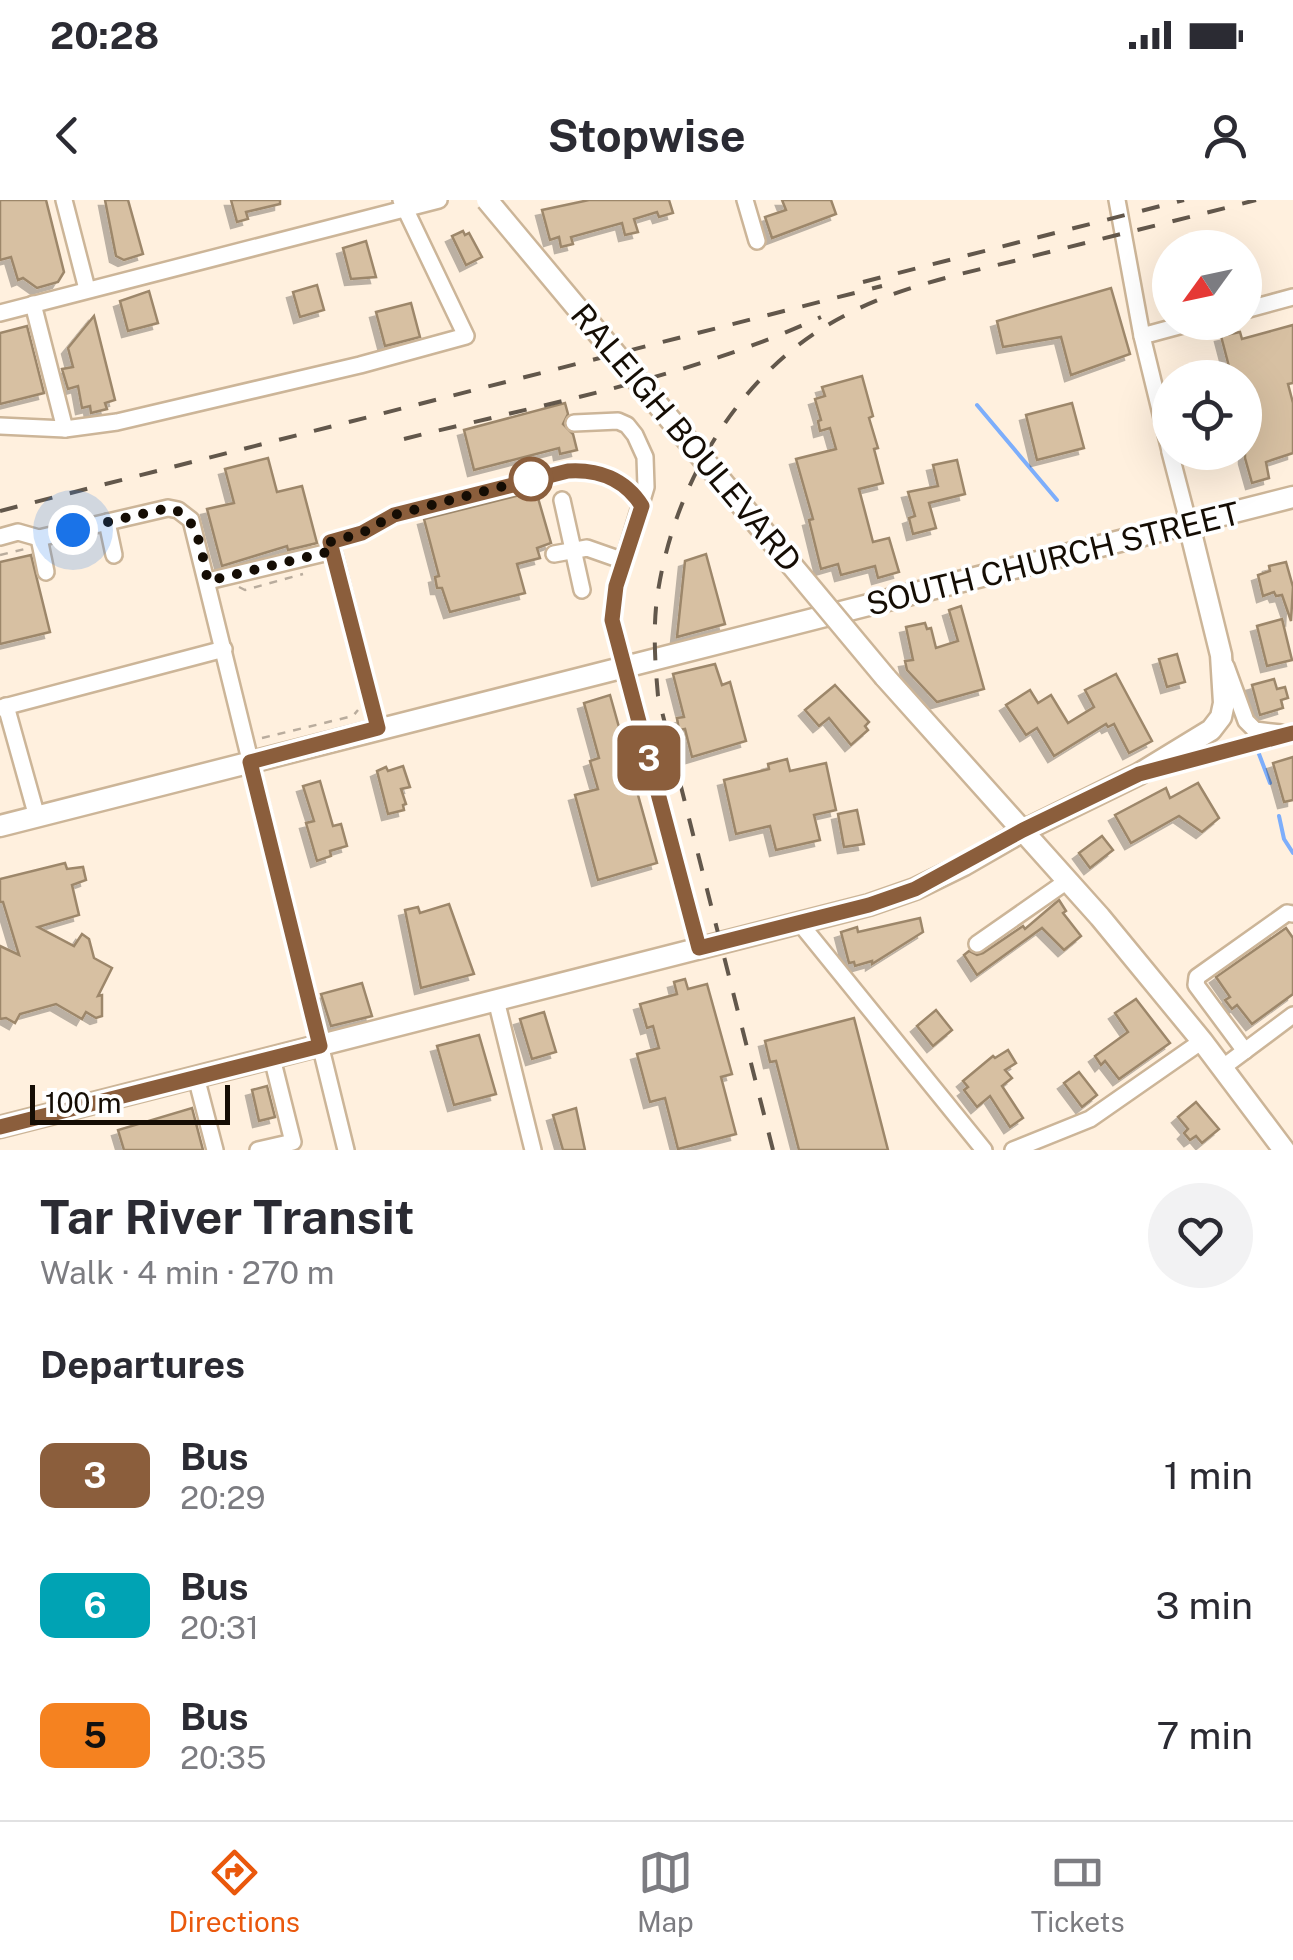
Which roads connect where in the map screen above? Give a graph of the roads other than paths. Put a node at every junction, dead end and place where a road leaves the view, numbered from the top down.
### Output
1 (64, 200) edge
2 (439, 200) edge
3 (487, 200) edge
4 (745, 200) edge
5 (1117, 200) edge
6 (402, 204) edge
7 (757, 241) dead end
8 (87, 290) junction
9 (1293, 298) edge
10 (33, 304) junction
11 (1262, 306) edge
12 (0, 313) edge
13 (1152, 333) edge
14 (1142, 336) junction
15 (1152, 377) edge
16 (574, 422) dead end
17 (0, 426) edge
18 (65, 429) junction
19 (1174, 470) edge
20 (1293, 498) edge
21 (562, 500) dead end
22 (642, 506) junction
23 (107, 522) junction
24 (1188, 525) junction
25 (0, 537) edge
26 (35, 542) junction
27 (332, 546) junction
28 (572, 550) junction
29 (554, 554) dead end
30 (114, 555) dead end
31 (624, 561) junction
32 (46, 572) dead end
33 (208, 581) junction
34 (582, 590) dead end
35 (224, 649) junction
36 (1221, 655) junction
37 (626, 668) junction
38 (3, 707) edge
39 (378, 728) junction
40 (1292, 733) edge
41 (253, 754) junction
42 (1139, 774) junction
43 (37, 817) junction
44 (0, 826) edge
45 (1023, 830) junction
46 (1067, 881) junction
47 (1293, 914) edge
48 (800, 922) junction
49 (978, 944) dead end
50 (699, 948) junction
51 (1196, 985) junction
52 (496, 1000) junction
53 (1168, 1001) junction
54 (1293, 1015) edge
55 (1202, 1042) junction
56 (320, 1046) junction
57 (1245, 1051) junction
58 (272, 1058) junction
59 (1222, 1068) junction
60 (196, 1077) junction
61 (0, 1127) edge
62 (215, 1150) edge
63 (258, 1150) edge
64 (346, 1150) edge
65 (534, 1150) edge
66 (984, 1150) edge
67 (1014, 1150) edge
68 (1284, 1150) edge

1 - 8 street
2 - 6 street
3 - 45 main road, RALEIGH BOULEVARD, bridge
4 - 7 street
5 - 14 street
6 - 8 street
6 - 18 street
8 - 10 street
9 - 11 street
10 - 12 street
10 - 18 street
13 - 14 street
14 - 15 street
16 - 22 street
17 - 18 street
19 - 24 street
20 - 24 main road, SOUTH CHURCH STREET
21 - 28 street
22 - 27 street
22 - 31 street
23 - 26 street
23 - 30 street
23 - 33 street
24 - 36 main road
24 - 37 main road, SOUTH CHURCH STREET
25 - 26 street
26 - 32 street
27 - 33 street
27 - 39 street
28 - 29 street
28 - 31 street
28 - 34 street
31 - 37 street
33 - 35 street
35 - 38 street
35 - 41 street
36 - 40 street
36 - 42 main road
37 - 39 main road, SOUTH CHURCH STREET
37 - 50 street
38 - 43 street
39 - 41 main road, SOUTH CHURCH STREET
40 - 42 street
41 - 43 main road, SOUTH CHURCH STREET
41 - 56 street
42 - 45 main road
43 - 44 main road, SOUTH CHURCH STREET
45 - 46 main road, RALEIGH BOULEVARD
45 - 48 main road
46 - 49 street
46 - 53 main road, RALEIGH BOULEVARD
47 - 51 street
48 - 50 main road
48 - 66 street
50 - 52 main road
51 - 53 street
51 - 57 street
52 - 56 main road
52 - 65 street
53 - 55 main road, RALEIGH BOULEVARD
54 - 57 street
55 - 59 main road, RALEIGH BOULEVARD
55 - 67 street
56 - 58 main road
56 - 64 street
57 - 59 street
58 - 60 main road
58 - 63 street
59 - 68 main road, RALEIGH BOULEVARD
60 - 61 main road
60 - 62 street

